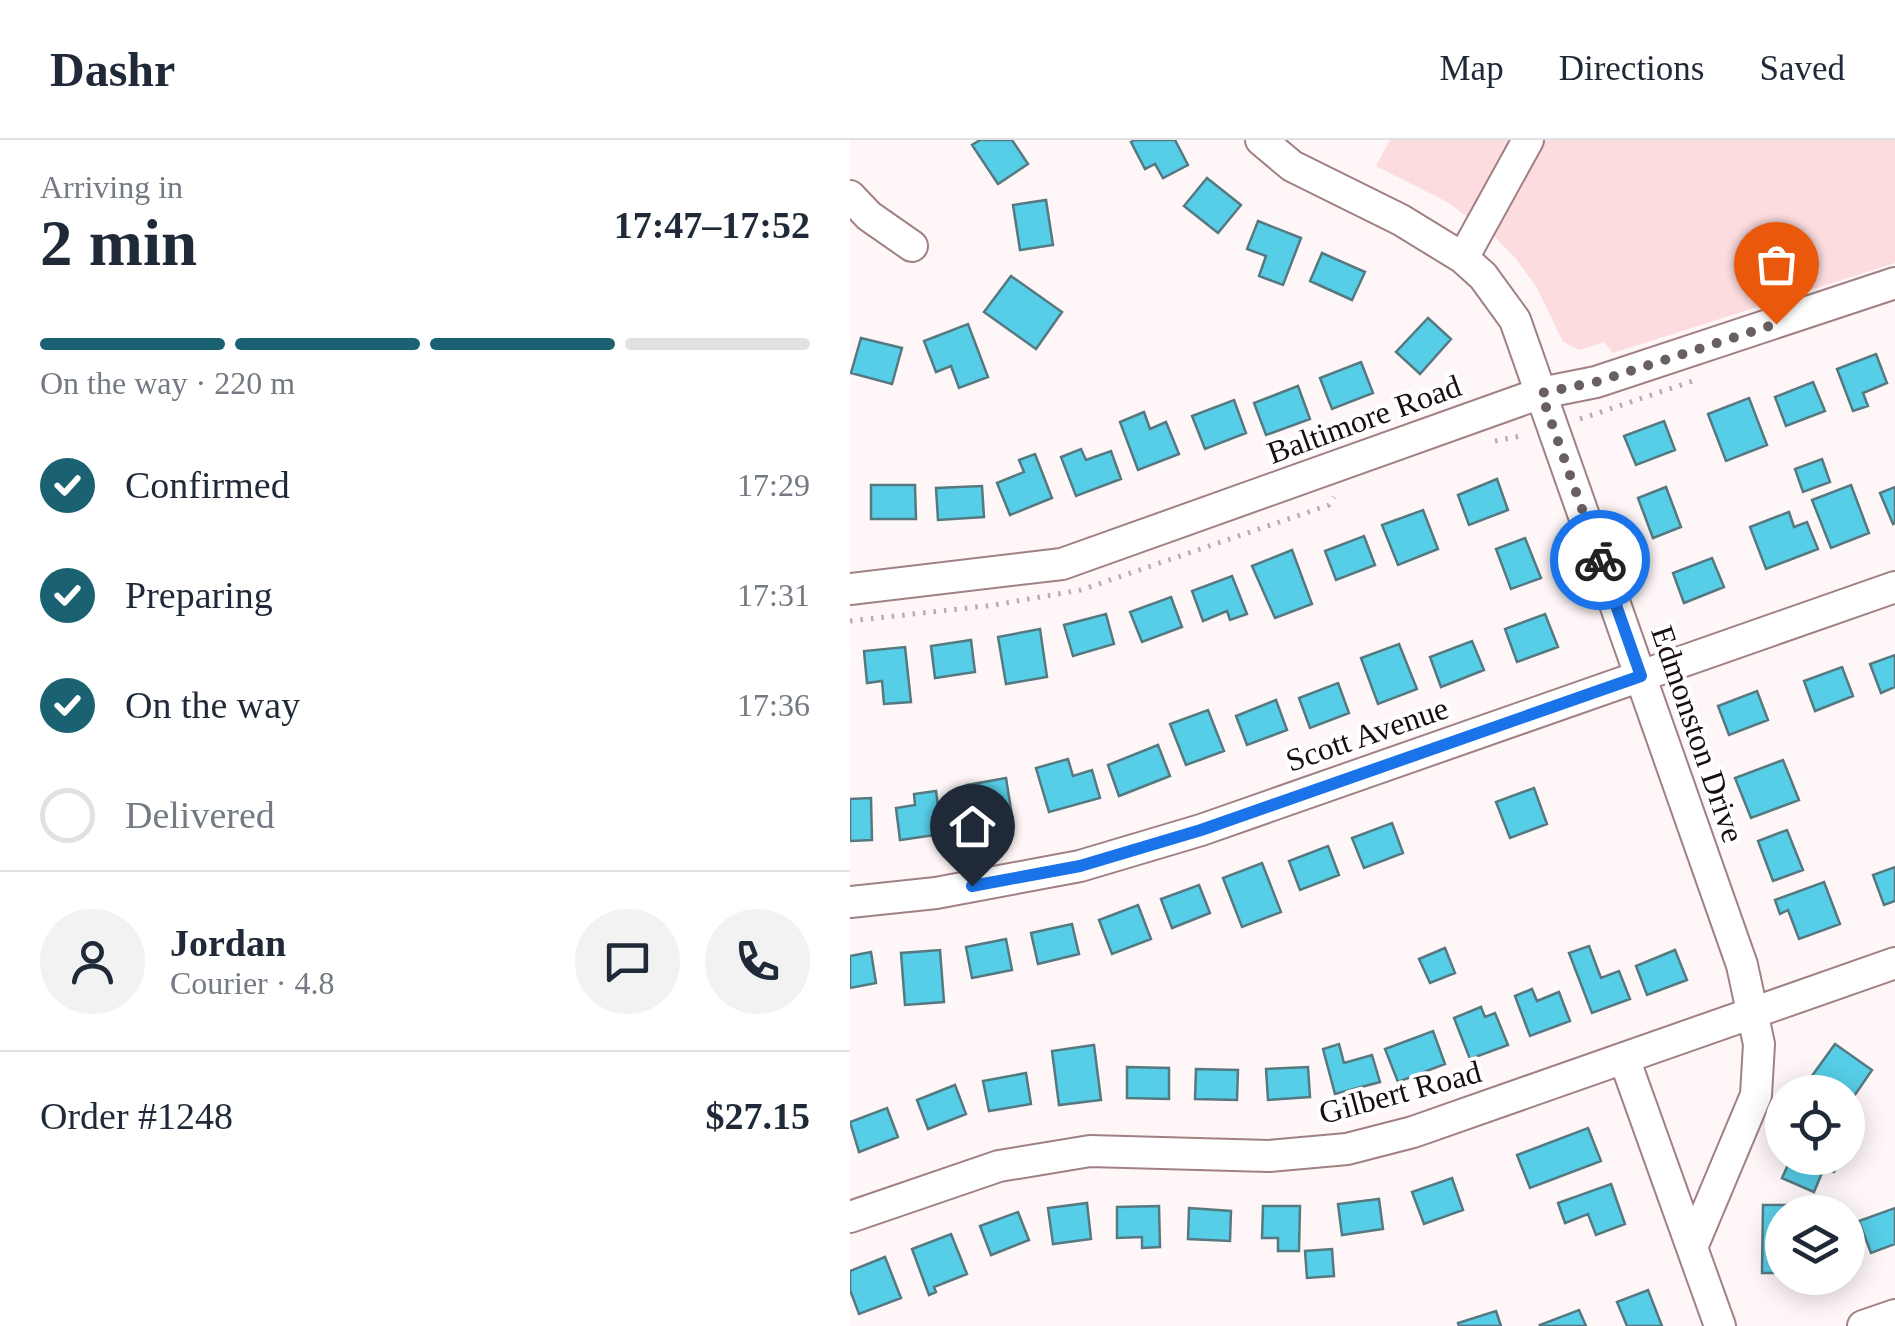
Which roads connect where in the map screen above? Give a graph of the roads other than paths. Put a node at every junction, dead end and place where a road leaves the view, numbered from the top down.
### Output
1 (1261, 140) edge
2 (1528, 140) edge
3 (850, 196) edge
4 (912, 246) dead end
5 (1463, 258) junction
6 (1895, 283) edge
7 (1541, 393) junction
8 (1895, 587) edge
9 (850, 589) edge
10 (1641, 676) junction
11 (850, 902) edge
12 (1895, 963) edge
13 (1752, 1012) junction
14 (1624, 1058) junction
15 (850, 1218) edge
16 (1693, 1244) junction
17 (1895, 1315) edge
18 (1720, 1326) edge
19 (1863, 1326) edge

1 - 5 street, Edmonston Drive
2 - 5 street
3 - 4 street
5 - 7 street, Edmonston Drive
6 - 7 street, Baltimore Road
7 - 9 street, Baltimore Road
7 - 10 street, Edmonston Drive
8 - 10 street, Scott Avenue
10 - 11 street, Scott Avenue
10 - 13 street, Edmonston Drive
12 - 13 street, Gilbert Road
13 - 14 street, Gilbert Road
13 - 16 street, Edmonston Drive
14 - 15 street, Gilbert Road
14 - 16 street
16 - 18 street
17 - 19 street

